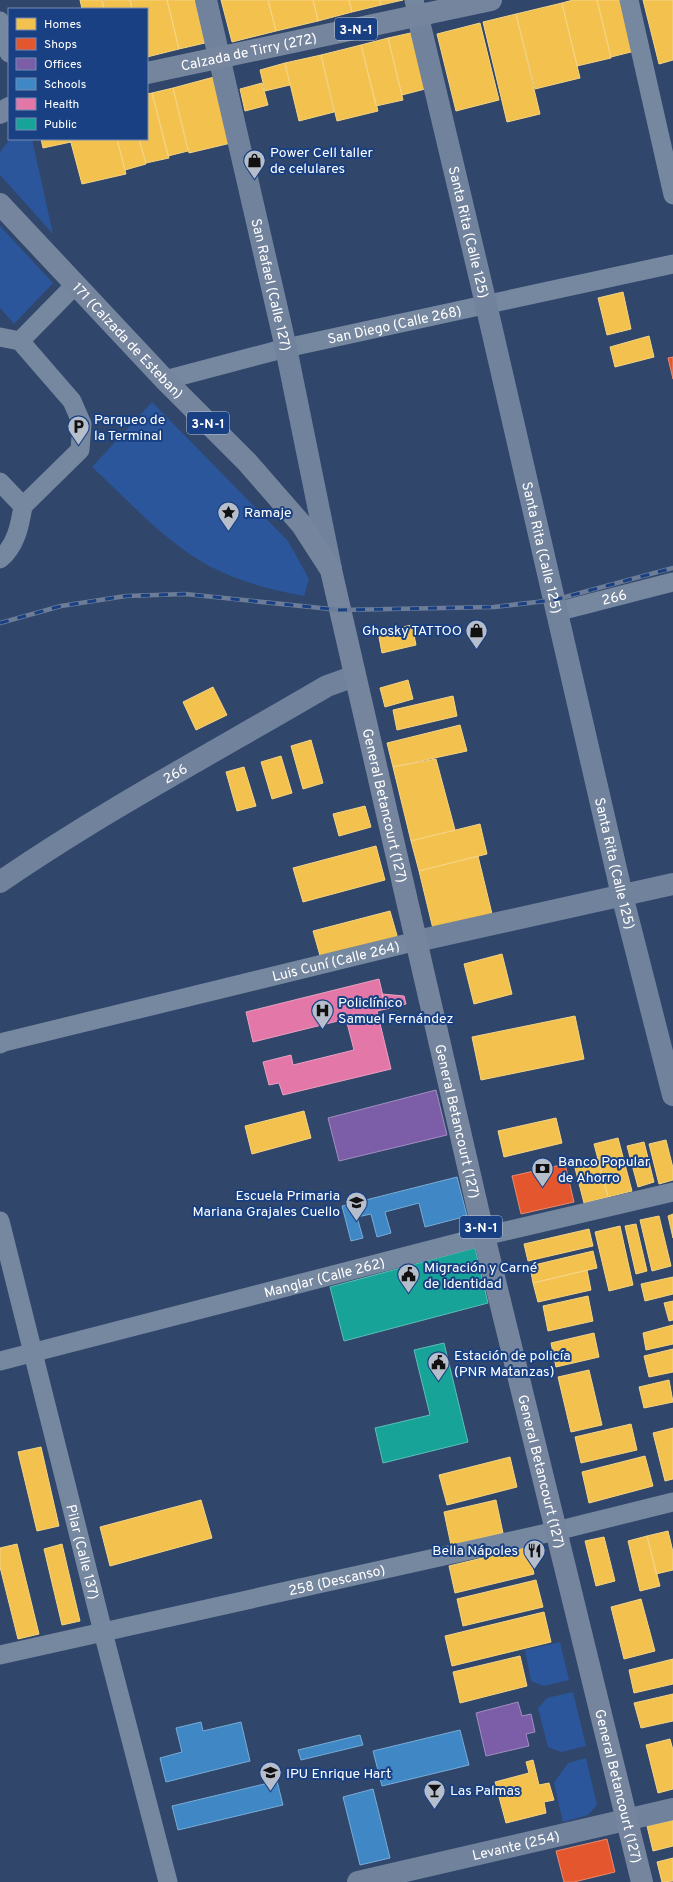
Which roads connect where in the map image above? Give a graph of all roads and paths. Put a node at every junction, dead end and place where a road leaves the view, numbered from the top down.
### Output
1 (206, 0) edge
2 (492, 0) edge
3 (628, 0) edge
4 (416, 8) edge
5 (0, 21) edge
6 (8, 49) edge
7 (220, 58) junction
8 (148, 73) edge
9 (673, 195) edge
10 (0, 204) edge
11 (673, 264) edge
12 (75, 285) junction
13 (486, 304) junction
14 (0, 337) edge
15 (20, 341) junction
16 (286, 348) junction
17 (165, 380) junction
18 (0, 482) edge
19 (23, 506) junction
20 (0, 559) edge
21 (331, 570) junction
22 (673, 582) edge
23 (556, 612) junction
24 (355, 676) junction
25 (0, 882) edge
26 (673, 884) edge
27 (622, 896) junction
28 (417, 941) junction
29 (0, 1044) edge
30 (673, 1095) edge
31 (673, 1192) edge
32 (0, 1221) edge
33 (484, 1236) junction
34 (32, 1353) junction
35 (0, 1361) edge
36 (673, 1502) edge
37 (556, 1531) junction
38 (102, 1632) junction
39 (0, 1654) edge
40 (673, 1809) edge
41 (626, 1820) junction
42 (414, 1876) edge
43 (168, 1882) edge
44 (358, 1882) edge
45 (642, 1882) edge

1 - 7 street, San Rafael (Calle 127)
2 - 4 main road, Calzada de Tirry (272) / 3-N-1
3 - 9 street
4 - 7 main road, Calzada de Tirry (272) / 3-N-1
4 - 13 street, Santa Rita (Calle 125)
5 - 6 street
7 - 8 main road, Calzada de Tirry (272) / 3-N-1
7 - 16 street, San Rafael (Calle 127)
10 - 12 main road, 171 (Calzada de Esteban) / 3-N-1
11 - 13 street, San Diego (Calle 268)
12 - 15 street
12 - 17 main road, 171 (Calzada de Esteban) / 3-N-1
13 - 16 street, San Diego (Calle 268)
13 - 23 street, Santa Rita (Calle 125)
14 - 15 street
15 - 19 street
16 - 17 street, San Diego (Calle 268)
16 - 21 street, San Rafael (Calle 127)
17 - 21 main road, 171 (Calzada de Esteban) / 3-N-1
18 - 19 street
19 - 20 street
21 - 24 main road, General Betancourt (127) / 3-N-1
22 - 23 street, 266
23 - 27 street, Santa Rita (Calle 125)
24 - 25 street, 266
24 - 28 main road, General Betancourt (127) / 3-N-1
26 - 27 street, Luis Cuní (Calle 264)
27 - 28 street, Luis Cuní (Calle 264)
27 - 30 street, Santa Rita (Calle 125)
28 - 29 street, Luis Cuní (Calle 264)
28 - 33 main road, General Betancourt (127) / 3-N-1
31 - 33 street, Manglar (Calle 262)
32 - 34 street, Pilar (Calle 137)
33 - 34 street, Manglar (Calle 262)
33 - 37 main road, General Betancourt (127) / 3-N-1
34 - 35 street, Manglar (Calle 262)
34 - 38 street, Pilar (Calle 137)
36 - 37 street, 258 (Descanso)
37 - 38 street, 258 (Descanso)
37 - 41 main road, General Betancourt (127) / 3-N-1
38 - 39 street, 258 (Descanso)
38 - 43 street, Pilar (Calle 137)
40 - 41 street, Levante (254)
41 - 42 street, Levante (254)
41 - 45 main road, General Betancourt (127) / 3-N-1
42 - 44 street, Levante (254)

